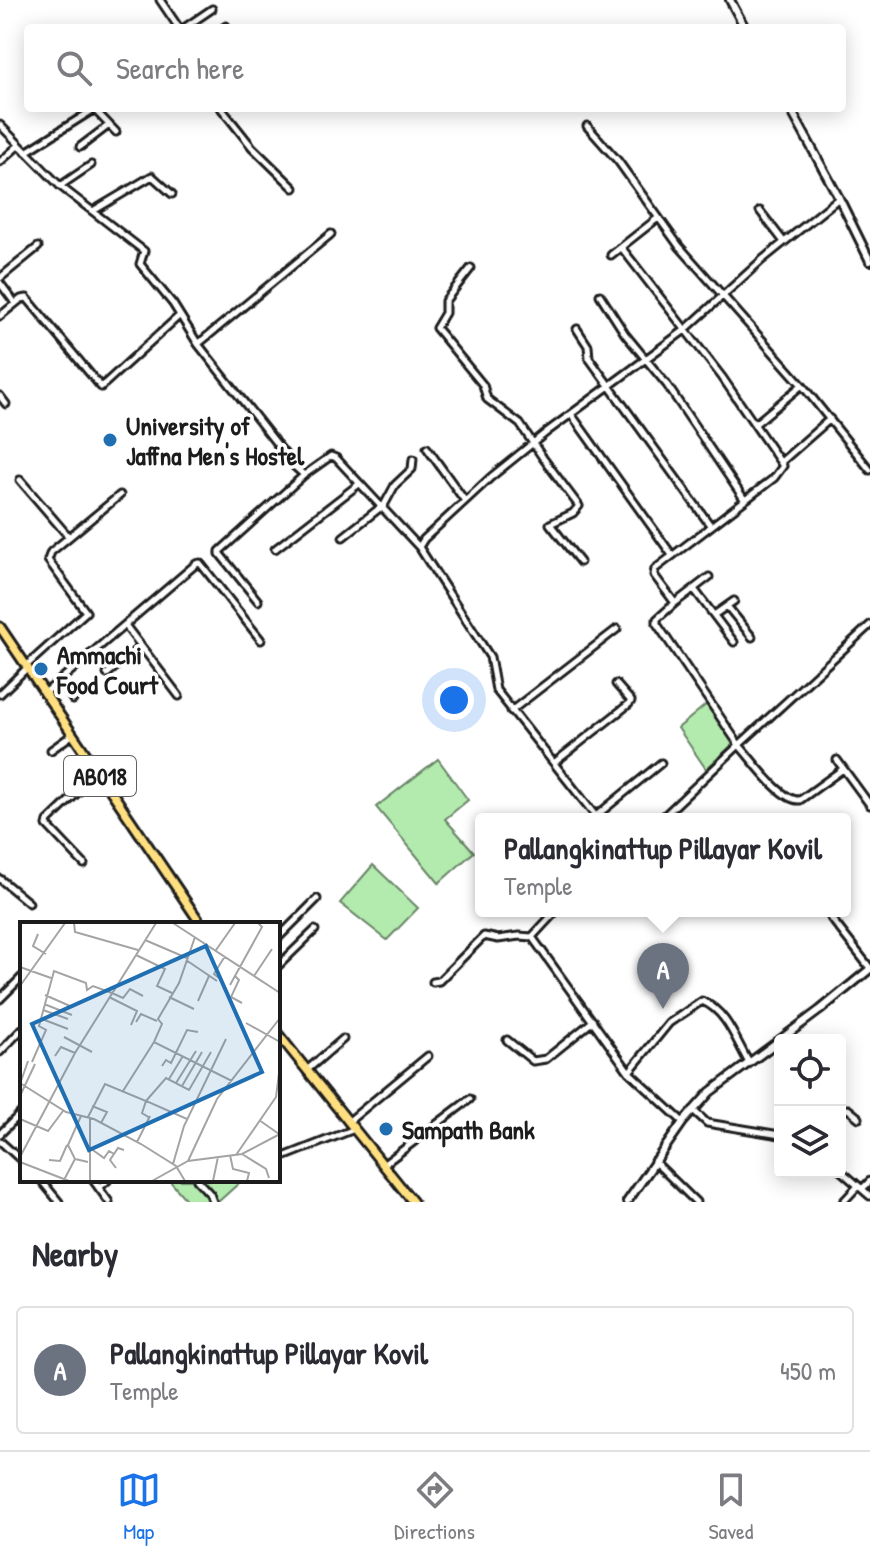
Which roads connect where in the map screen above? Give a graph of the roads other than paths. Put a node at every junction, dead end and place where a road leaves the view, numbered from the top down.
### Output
1 (160, 0) edge
2 (730, 0) edge
3 (212, 9) dead end
4 (179, 24) edge
5 (188, 24) edge
6 (743, 24) edge
7 (90, 112) edge
8 (98, 112) edge
9 (224, 112) edge
10 (792, 112) edge
11 (0, 125) edge
12 (109, 125) junction
13 (587, 126) dead end
14 (116, 132) dead end
15 (19, 145) junction
16 (80, 147) dead end
17 (26, 152) junction
18 (0, 162) edge
19 (91, 165) dead end
20 (60, 186) junction
21 (294, 188) dead end
22 (172, 194) dead end
23 (839, 198) junction
24 (93, 211) junction
25 (760, 211) dead end
26 (658, 218) junction
27 (331, 234) dead end
28 (784, 242) junction
29 (38, 247) dead end
30 (621, 247) junction
31 (611, 255) dead end
32 (870, 261) edge
33 (471, 268) dead end
34 (0, 281) edge
35 (600, 295) dead end
36 (722, 296) junction
37 (15, 303) junction
38 (0, 316) edge
39 (179, 316) junction
40 (577, 329) dead end
41 (685, 330) junction
42 (198, 344) junction
43 (648, 359) junction
44 (802, 385) junction
45 (609, 387) junction
46 (0, 396) edge
47 (6, 404) dead end
48 (571, 414) junction
49 (830, 419) junction
50 (755, 424) junction
51 (533, 443) junction
52 (427, 448) dead end
53 (413, 459) dead end
54 (781, 462) junction
55 (870, 470) edge
56 (304, 475) junction
57 (20, 480) dead end
58 (359, 484) junction
59 (120, 495) dead end
60 (744, 499) junction
61 (465, 501) junction
62 (382, 508) junction
63 (710, 525) junction
64 (69, 537) junction
65 (343, 537) dead end
66 (419, 547) junction
67 (275, 549) dead end
68 (672, 555) junction
69 (580, 562) dead end
70 (709, 577) dead end
71 (694, 589) junction
72 (258, 601) dead end
73 (734, 601) dead end
74 (675, 603) junction
75 (727, 606) junction
76 (714, 615) junction
77 (125, 625) junction
78 (870, 625) edge
79 (0, 627) edge
80 (617, 629) dead end
81 (752, 637) dead end
82 (261, 640) dead end
83 (734, 642) dead end
84 (141, 646) junction
85 (27, 667) junction
86 (107, 674) dead end
87 (60, 680) junction
88 (616, 684) dead end
89 (0, 694) edge
90 (45, 694) junction
91 (179, 696) dead end
92 (73, 700) dead end
93 (511, 711) junction
94 (72, 735) junction
95 (739, 745) junction
96 (51, 750) dead end
97 (837, 760) dead end
98 (554, 763) junction
99 (661, 763) dead end
100 (843, 769) junction
101 (98, 773) junction
102 (870, 805) edge
103 (593, 813) edge
104 (603, 813) edge
105 (667, 813) edge
106 (84, 864) dead end
107 (0, 879) edge
108 (317, 899) dead end
109 (29, 903) dead end
110 (550, 917) edge
111 (831, 918) dead end
112 (198, 922) edge
113 (315, 930) dead end
114 (280, 936) edge
115 (532, 937) junction
116 (280, 964) edge
117 (870, 968) edge
118 (20, 979) edge
119 (433, 982) dead end
120 (0, 999) edge
121 (593, 1021) junction
122 (20, 1031) edge
123 (280, 1037) edge
124 (343, 1039) dead end
125 (507, 1040) dead end
126 (0, 1052) edge
127 (428, 1056) dead end
128 (749, 1063) junction
129 (306, 1070) junction
130 (629, 1072) junction
131 (470, 1099) dead end
132 (846, 1109) edge
133 (693, 1110) junction
134 (20, 1114) edge
135 (859, 1118) dead end
136 (347, 1122) junction
137 (683, 1122) junction
138 (352, 1130) junction
139 (0, 1134) edge
140 (774, 1134) edge
141 (0, 1141) edge
142 (286, 1156) dead end
143 (20, 1159) edge
144 (654, 1161) junction
145 (382, 1165) junction
146 (846, 1175) edge
147 (870, 1181) edge
148 (43, 1182) edge
149 (94, 1182) edge
150 (106, 1182) edge
151 (199, 1182) edge
152 (860, 1187) junction
153 (99, 1188) junction
154 (870, 1196) edge
155 (59, 1202) edge
156 (109, 1202) edge
157 (213, 1202) edge
158 (413, 1202) edge
159 (627, 1202) edge
160 (696, 1202) edge
161 (843, 1202) edge

1 - 4 street
2 - 6 street
3 - 5 street
7 - 17 street
8 - 12 street
9 - 21 street
10 - 23 street
11 - 15 street
12 - 14 street
12 - 16 street
13 - 26 street
15 - 17 street
15 - 18 street
17 - 20 street
19 - 20 street
20 - 24 street
22 - 24 street
23 - 28 street
23 - 32 street
24 - 39 street
25 - 28 street
26 - 30 street
26 - 36 street
27 - 42 street
28 - 36 street
29 - 34 street
30 - 31 street
30 - 41 street
33 - 51 street
34 - 37 street
35 - 43 street
36 - 41 street
36 - 44 street
37 - 38 street
37 - 39 street
39 - 42 street
40 - 45 street
41 - 43 street
41 - 50 street
42 - 56 street
43 - 45 street
43 - 60 street
44 - 49 street
44 - 50 street
45 - 48 street
45 - 63 street
46 - 47 street
48 - 51 street
48 - 68 street
49 - 54 street
49 - 55 street
50 - 54 street
51 - 61 street
51 - 69 street
52 - 61 street
53 - 62 street
54 - 60 street
56 - 58 street
56 - 72 street
57 - 64 street
58 - 62 street
58 - 67 street
59 - 64 street
60 - 63 street
61 - 66 street
62 - 65 street
62 - 66 street
63 - 68 street
64 - 85 street
66 - 93 street
68 - 74 street
70 - 71 street
71 - 74 street
71 - 76 street
73 - 75 street
74 - 95 street
75 - 76 street
75 - 81 street
76 - 83 street
77 - 82 street
77 - 84 street
77 - 87 street
78 - 95 street
79 - 85 main road, AB018
80 - 93 street
84 - 86 street
84 - 91 street
85 - 89 street
85 - 90 main road, AB018
87 - 90 street
87 - 92 street
88 - 98 street
90 - 94 main road, AB018
93 - 98 street
94 - 96 street
94 - 101 main road, AB018
95 - 100 street
95 - 105 street
97 - 100 street
98 - 103 street
99 - 104 street
100 - 102 street
101 - 106 street
101 - 112 main road, AB018
107 - 109 street
108 - 114 street
110 - 115 street
111 - 117 street
113 - 116 street
115 - 119 street
115 - 121 street
117 - 128 street
118 - 120 street
121 - 125 street
121 - 130 street
122 - 126 street
123 - 129 main road
124 - 129 street
127 - 136 street
128 - 130 street
128 - 133 street
129 - 136 main road
130 - 137 street
131 - 145 street
132 - 135 street
133 - 137 street
133 - 140 street
134 - 139 street
136 - 138 main road
137 - 144 street
138 - 142 street
138 - 145 main road
141 - 143 street
144 - 159 street
144 - 160 street
145 - 158 main road
146 - 152 street
147 - 152 street
148 - 155 street
149 - 153 street
150 - 153 street
151 - 157 street
152 - 154 street
152 - 161 street
153 - 156 street

